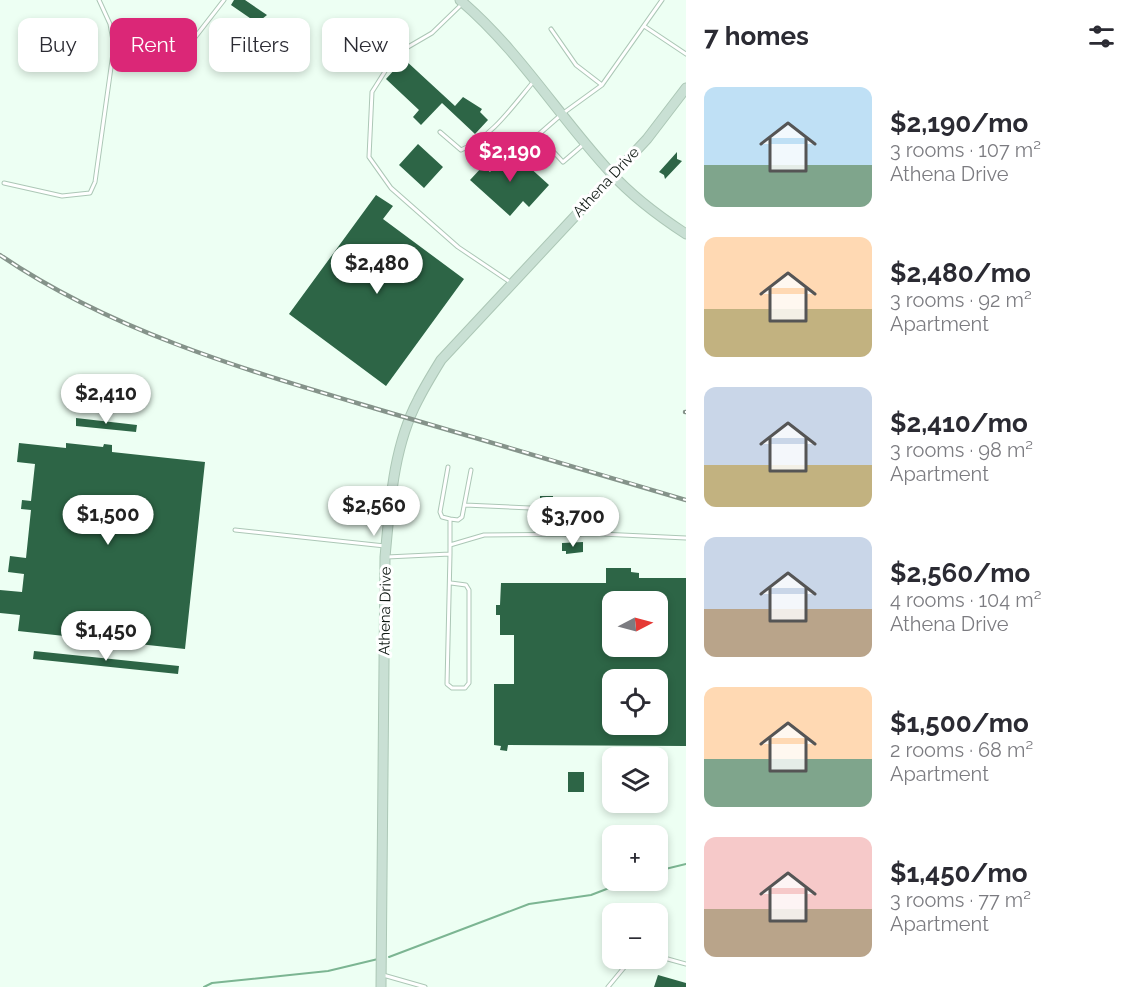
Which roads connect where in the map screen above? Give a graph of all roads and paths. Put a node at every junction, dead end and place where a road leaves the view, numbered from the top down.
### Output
1 (99, 0) edge
2 (224, 0) edge
3 (662, 0) edge
4 (462, 1) edge
5 (644, 26) junction
6 (551, 29) dead end
7 (197, 35) edge
8 (686, 54) edge
9 (535, 80) junction
10 (602, 85) junction
11 (686, 88) edge
12 (562, 114) junction
13 (440, 132) dead end
14 (585, 142) junction
15 (612, 175) junction
16 (4, 183) dead end
17 (686, 234) edge
18 (512, 283) junction
19 (448, 467) dead end
20 (471, 470) dead end
21 (465, 505) junction
22 (450, 519) junction
23 (235, 530) dead end
24 (600, 534) junction
25 (686, 537) edge
26 (450, 545) junction
27 (386, 546) junction
28 (450, 555) junction
29 (386, 557) junction
30 (451, 583) junction
31 (668, 959) edge
32 (686, 964) edge
33 (623, 969) edge
34 (381, 974) junction
35 (381, 987) edge
36 (425, 987) edge
37 (608, 987) edge

1 - 16 lane
2 - 7 lane
3 - 5 lane
4 - 9 street
4 - 18 lane
5 - 8 lane
5 - 10 lane
6 - 10 lane
9 - 12 street
9 - 13 lane
10 - 12 lane
11 - 15 street, Athena Drive
12 - 14 street
12 - 14 lane
14 - 15 street
15 - 17 street
15 - 18 street, Athena Drive
18 - 27 street, Athena Drive
19 - 22 lane
20 - 21 lane
21 - 22 lane
21 - 24 lane
22 - 26 lane
23 - 27 lane
24 - 25 lane
24 - 26 lane
26 - 28 lane
27 - 29 street, Athena Drive
28 - 29 lane
28 - 30 lane
29 - 34 street, Athena Drive
30 - 30 lane
31 - 32 lane
33 - 37 lane
34 - 35 street, Athena Drive
34 - 36 lane

